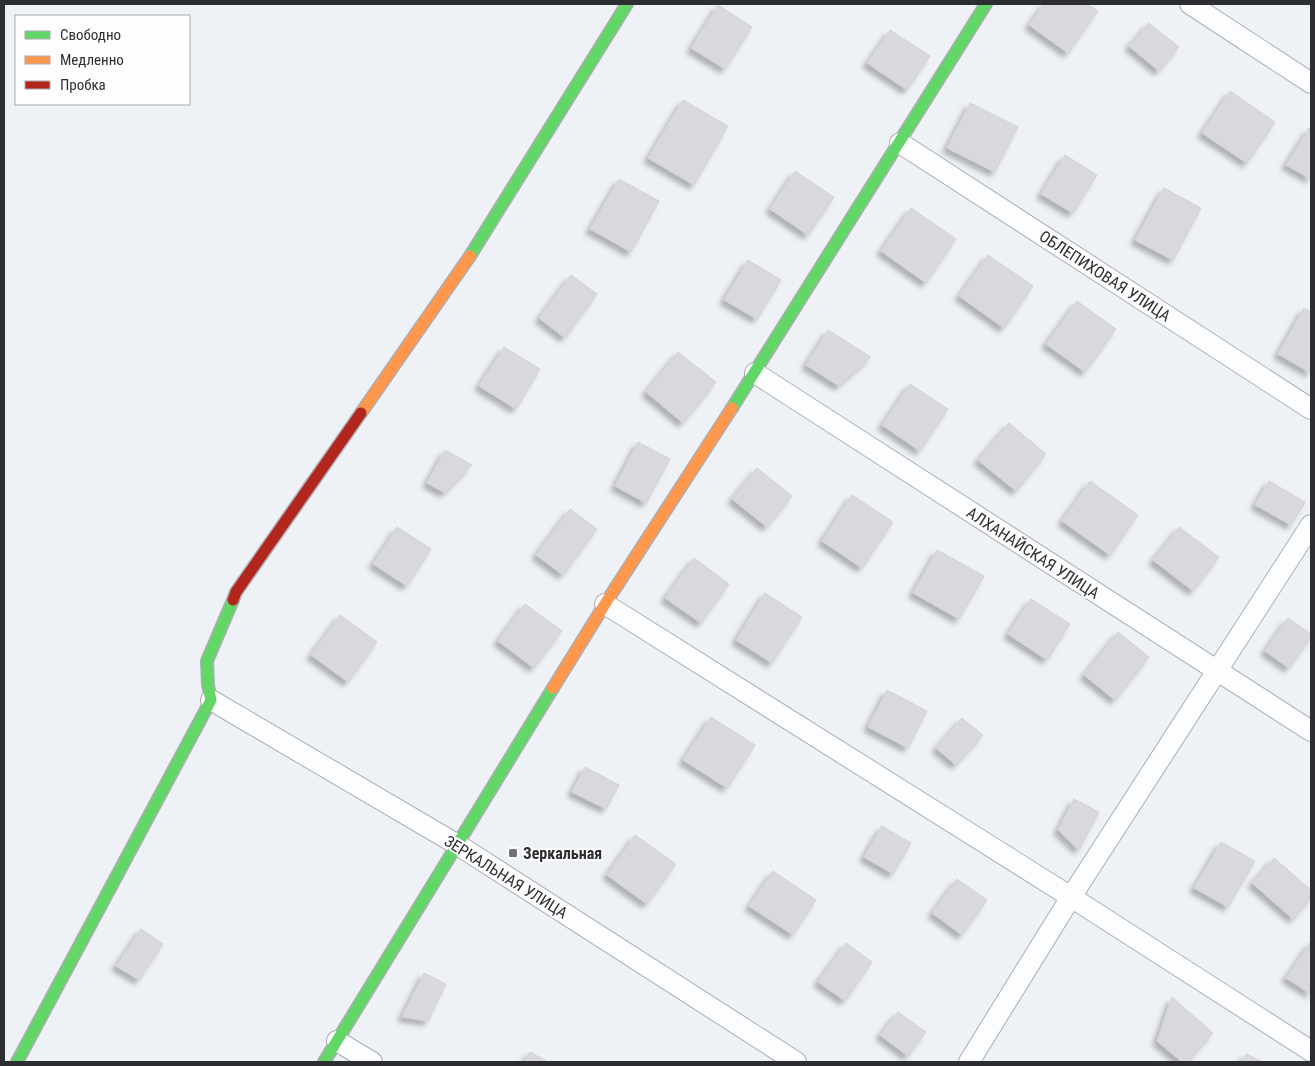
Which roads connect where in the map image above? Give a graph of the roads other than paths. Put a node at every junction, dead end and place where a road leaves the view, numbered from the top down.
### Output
1 (627, 4) edge
2 (986, 4) edge
3 (1190, 4) edge
4 (1311, 83) edge
5 (900, 143) junction
6 (755, 373) junction
7 (1311, 409) edge
8 (1311, 524) edge
9 (606, 604) junction
10 (1216, 672) junction
11 (211, 700) junction
12 (1311, 731) edge
13 (458, 845) junction
14 (1070, 897) junction
15 (337, 1041) junction
16 (1311, 1051) edge
17 (17, 1062) edge
18 (324, 1062) edge
19 (372, 1062) edge
20 (796, 1062) edge
21 (969, 1062) edge

1 - 11 street
2 - 5 street
3 - 4 street
5 - 6 street
5 - 7 street, ОБЛЕПИХОВАЯ УЛИЦА
6 - 9 street
6 - 10 street, АЛХАНАЙСКАЯ УЛИЦА
8 - 10 street
9 - 13 street
9 - 14 street
10 - 12 street, АЛХАНАЙСКАЯ УЛИЦА
10 - 14 street
11 - 13 street, ЗЕРКАЛЬНАЯ УЛИЦА
11 - 17 street
13 - 15 street
13 - 20 street, ЗЕРКАЛЬНАЯ УЛИЦА
14 - 16 street
14 - 21 street
15 - 18 street
15 - 19 street

